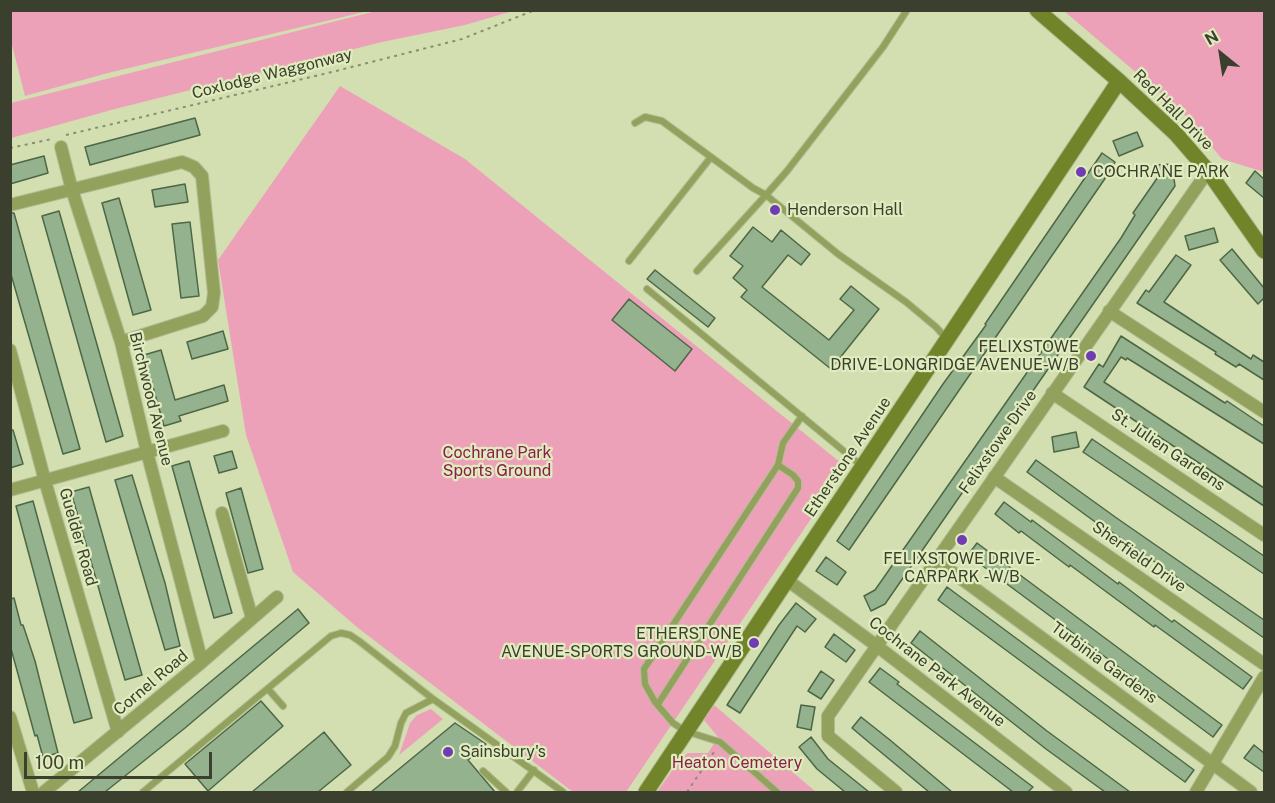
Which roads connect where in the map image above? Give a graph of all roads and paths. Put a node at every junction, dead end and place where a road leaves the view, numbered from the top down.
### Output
1 (535, 10) edge
2 (907, 10) edge
3 (1037, 10) edge
4 (1119, 81) junction
5 (635, 123) dead end
6 (61, 147) dead end
7 (10, 148) edge
8 (711, 157) junction
9 (1208, 171) junction
10 (72, 190) junction
11 (766, 195) junction
12 (10, 206) edge
13 (1263, 245) edge
14 (629, 261) dead end
15 (697, 271) dead end
16 (647, 289) dead end
17 (1109, 311) junction
18 (947, 340) junction
19 (121, 342) junction
20 (10, 350) edge
21 (1052, 393) junction
22 (1264, 412) edge
23 (802, 416) junction
24 (223, 431) dead end
25 (147, 453) junction
26 (778, 465) junction
27 (863, 466) junction
28 (994, 477) junction
29 (45, 481) junction
30 (10, 490) edge
31 (222, 513) dead end
32 (1264, 535) edge
33 (936, 560) junction
34 (787, 580) junction
35 (277, 597) dead end
36 (252, 618) junction
37 (877, 646) junction
38 (202, 662) junction
39 (1264, 664) edge
40 (1264, 677) edge
41 (268, 689) junction
42 (433, 699) junction
43 (658, 704) junction
44 (283, 706) dead end
45 (10, 717) edge
46 (685, 731) junction
47 (118, 732) junction
48 (720, 742) junction
49 (1214, 764) junction
50 (534, 770) junction
51 (483, 771) dead end
52 (33, 792) edge
53 (44, 792) edge
54 (143, 792) edge
55 (347, 792) edge
56 (506, 792) edge
57 (517, 792) edge
58 (563, 792) edge
59 (646, 792) edge
60 (687, 792) edge
61 (777, 792) edge
62 (896, 792) edge
63 (1066, 792) edge
64 (1196, 792) edge
65 (1251, 792) edge

1 - 7 path, Coxlodge Waggonway
2 - 11 lane
3 - 4 street, Red Hall Drive
4 - 9 street, Red Hall Drive
4 - 18 street, Etherstone Avenue
5 - 8 lane
6 - 10 street, Birchwood Avenue
8 - 11 lane
8 - 14 lane
9 - 13 street, Red Hall Drive
9 - 17 street, Felixstowe Drive
10 - 12 street
10 - 19 street, Birchwood Avenue
10 - 19 street
11 - 15 lane
11 - 18 lane
16 - 23 lane
17 - 21 street, Felixstowe Drive
17 - 22 street
18 - 27 street, Etherstone Avenue
19 - 25 street, Birchwood Avenue
20 - 29 street, Guelder Road
21 - 28 street, Felixstowe Drive
21 - 32 street, St. Julien Gardens
23 - 26 lane
23 - 27 lane
24 - 25 street
25 - 29 street
25 - 38 street, Birchwood Avenue
26 - 43 lane
26 - 43 lane
27 - 34 street, Etherstone Avenue
28 - 33 street, Felixstowe Drive
28 - 39 street, Sherfield Drive
29 - 30 street
29 - 47 street, Guelder Road
31 - 36 street
33 - 37 street, Felixstowe Drive
33 - 49 street, Turbinia Gardens
34 - 37 street, Cochrane Park Avenue
34 - 46 street, Etherstone Avenue
35 - 36 street, Cornel Road
36 - 38 street, Cornel Road
37 - 62 street, Felixstowe Drive
37 - 63 street, Cochrane Park Avenue
38 - 47 street, Cornel Road
40 - 49 street
41 - 42 lane
41 - 44 lane
41 - 54 lane
42 - 50 lane
42 - 55 lane
43 - 46 lane
45 - 52 street
46 - 48 lane
46 - 59 street, Etherstone Avenue
47 - 53 street, Cornel Road
48 - 60 path
48 - 61 lane
49 - 64 street
49 - 65 street, Turbinia Gardens
50 - 57 lane
50 - 58 lane
51 - 56 lane

